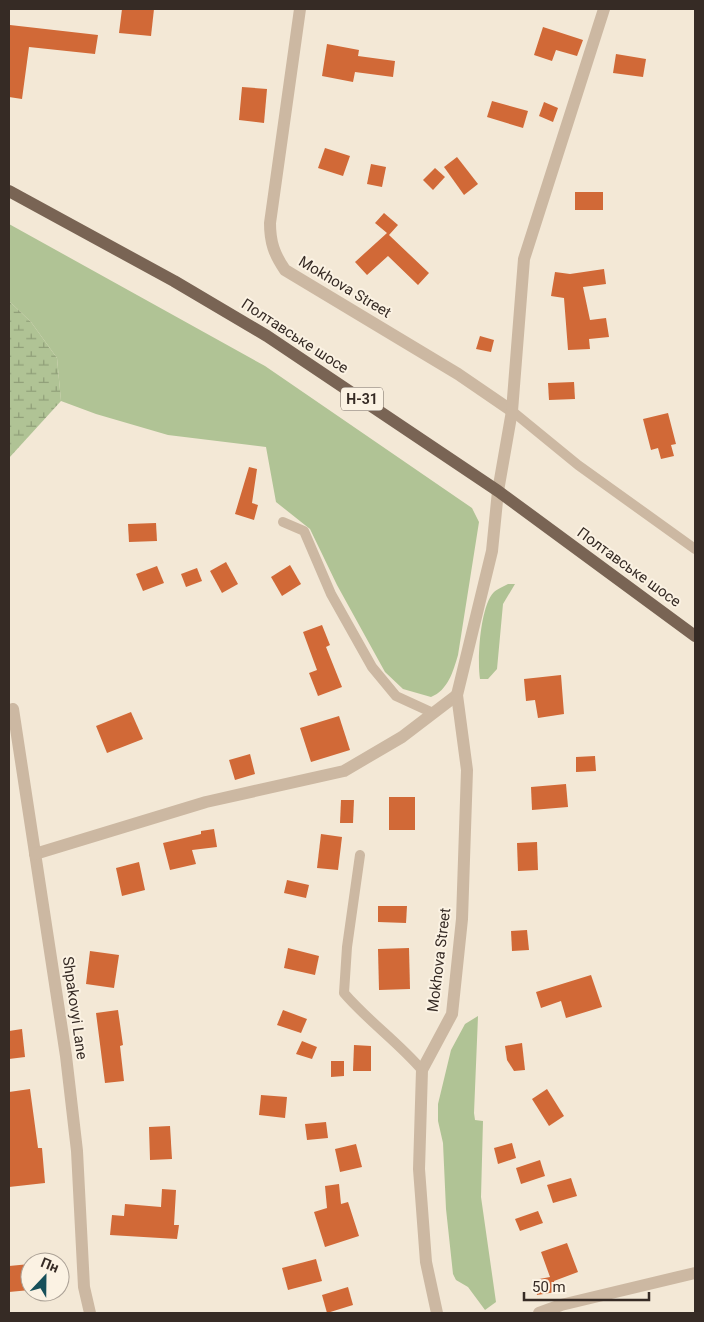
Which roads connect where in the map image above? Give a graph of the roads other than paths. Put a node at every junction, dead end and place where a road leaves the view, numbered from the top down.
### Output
1 (300, 9) edge
2 (604, 9) edge
3 (9, 191) edge
4 (512, 411) junction
5 (498, 491) junction
6 (283, 522) dead end
7 (695, 549) edge
8 (694, 635) edge
9 (457, 695) junction
10 (13, 709) dead end
11 (433, 713) junction
12 (35, 854) junction
13 (360, 855) dead end
14 (422, 1070) junction
15 (695, 1273) edge
16 (90, 1313) edge
17 (437, 1313) edge
18 (539, 1313) edge

1 - 4 street, Mokhova Street
2 - 4 street, Mokhova Street
3 - 5 main road, Полтавське шосе / Н-31
4 - 5 street, Mokhova Street
4 - 7 lane
5 - 8 main road, Полтавське шосе / Н-31
5 - 9 street, Mokhova Street
6 - 11 lane
9 - 11 street
9 - 14 street, Mokhova Street
10 - 12 street, Shpakovyi Lane
11 - 12 street
12 - 16 street, Shpakovyi Lane
13 - 14 lane
14 - 17 street, Mokhova Street
15 - 18 street

